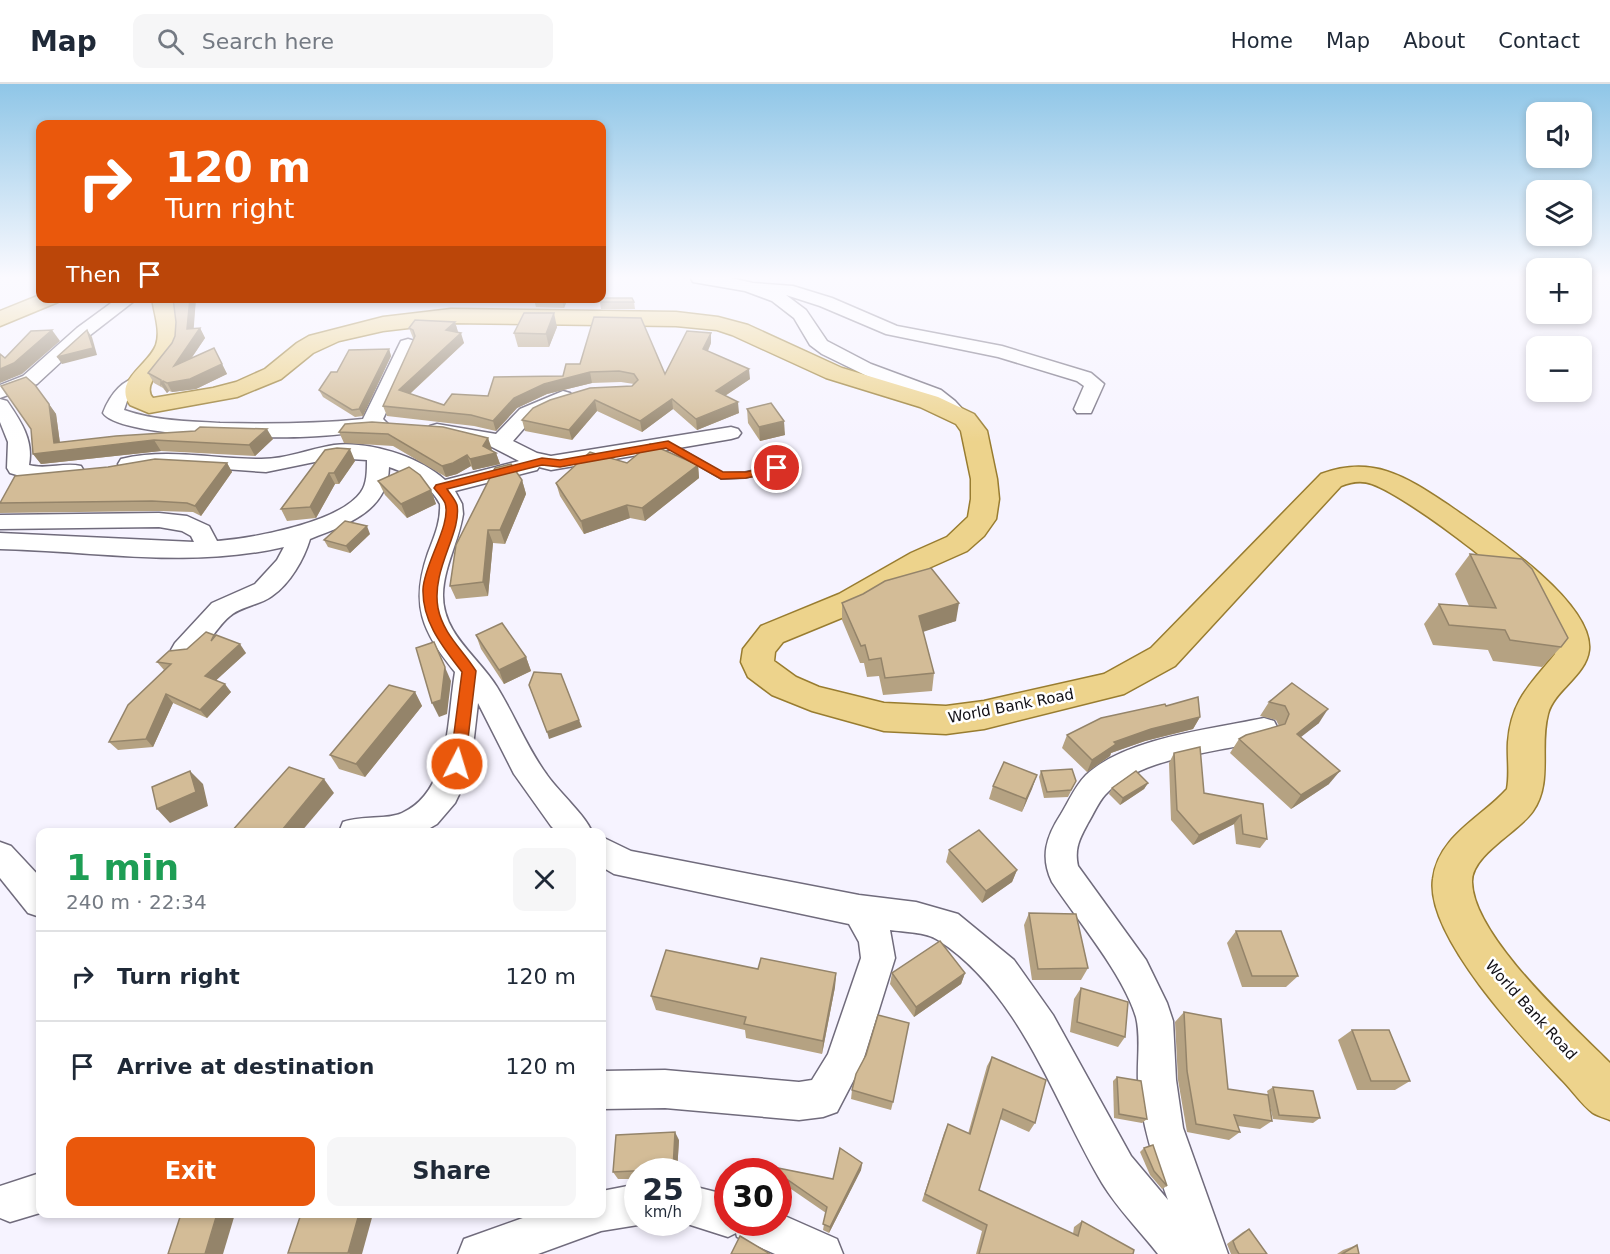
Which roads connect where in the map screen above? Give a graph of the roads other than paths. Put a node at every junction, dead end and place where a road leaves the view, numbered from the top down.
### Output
1 (82, 333) edge
2 (166, 333) edge
3 (345, 333) edge
4 (746, 333) edge
5 (809, 333) edge
6 (905, 333) edge
7 (408, 345) edge
8 (137, 383) junction
9 (0, 392) edge
10 (579, 392) edge
11 (0, 405) edge
12 (1084, 409) dead end
13 (956, 413) junction
14 (371, 424) junction
15 (731, 433) dead end
16 (500, 443) junction
17 (668, 444) junction
18 (378, 457) junction
19 (542, 462) junction
20 (777, 468) dead end
21 (440, 488) junction
22 (0, 522) edge
23 (299, 535) junction
24 (0, 541) edge
25 (203, 551) junction
26 (184, 650) edge
27 (469, 671) junction
28 (1264, 729) edge
29 (394, 828) edge
30 (573, 828) edge
31 (606, 853) edge
32 (0, 856) edge
33 (36, 897) edge
34 (859, 911) junction
35 (606, 1090) edge
36 (1610, 1097) edge
37 (624, 1207) edge
38 (606, 1210) edge
39 (581, 1218) edge
40 (783, 1236) edge
41 (479, 1254) edge
42 (822, 1254) edge
43 (1185, 1254) edge
44 (1207, 1254) edge

1 - 9 street
2 - 8 main road
3 - 8 main road, World Bank Road
4 - 13 main road, World Bank Road
5 - 13 street
6 - 12 street
7 - 14 street
8 - 14 street
10 - 16 street
11 - 18 street
13 - 36 main road, World Bank Road
14 - 16 street
15 - 17 street
16 - 19 street
17 - 19 street
17 - 20 lane
18 - 21 street
18 - 23 street
19 - 21 street
21 - 27 street
22 - 25 street
23 - 25 street
23 - 26 street
24 - 25 street
27 - 29 street
27 - 30 street
28 - 44 street
31 - 34 street
32 - 33 street
34 - 35 street
34 - 43 street
37 - 38 street
39 - 41 street
40 - 42 street

